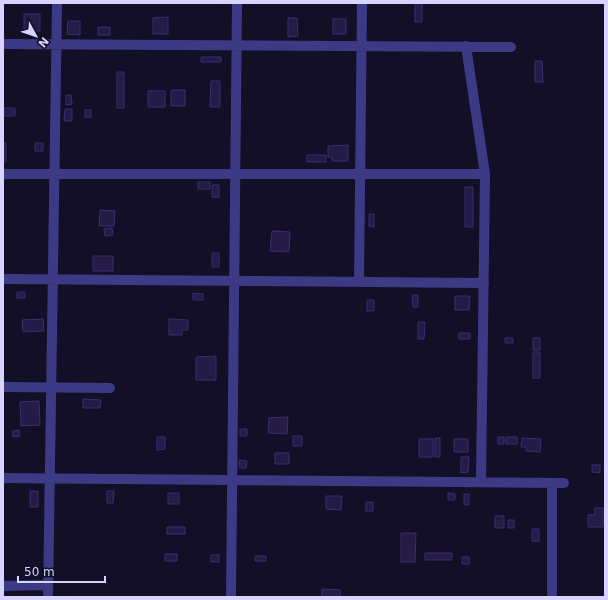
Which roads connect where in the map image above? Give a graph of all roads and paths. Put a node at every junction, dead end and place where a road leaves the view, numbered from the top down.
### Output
1 (57, 3) edge
2 (237, 3) edge
3 (362, 3) edge
4 (3, 44) edge
5 (56, 45) junction
6 (236, 45) junction
7 (361, 46) junction
8 (466, 46) junction
9 (511, 46) dead end
10 (3, 174) edge
11 (54, 174) junction
12 (235, 174) junction
13 (360, 174) junction
14 (485, 174) junction
15 (3, 279) edge
16 (53, 279) junction
17 (234, 281) junction
18 (359, 282) junction
19 (484, 283) junction
20 (3, 387) edge
21 (51, 388) junction
22 (110, 388) dead end
23 (3, 478) edge
24 (50, 478) junction
25 (232, 480) junction
26 (481, 482) junction
27 (552, 483) junction
28 (564, 483) dead end
29 (48, 585) junction
30 (3, 586) edge
31 (48, 597) edge
32 (231, 597) edge
33 (552, 597) edge

1 - 5 street
2 - 6 street
3 - 7 street
4 - 5 street
5 - 6 street
5 - 11 street
6 - 7 street
6 - 12 street
7 - 8 street
7 - 13 street
8 - 9 street
8 - 14 street
10 - 11 street
11 - 12 street
11 - 16 street
12 - 13 street
12 - 17 street
13 - 14 street
13 - 18 street
14 - 19 street
15 - 16 street
16 - 17 street
16 - 21 street
17 - 18 street
17 - 25 street
18 - 19 street
19 - 26 street
20 - 21 street
21 - 22 street
21 - 24 street
23 - 24 street
24 - 25 street
24 - 29 street
25 - 26 street
25 - 32 street
26 - 27 street
27 - 28 street
27 - 33 street
29 - 30 street
29 - 31 street

